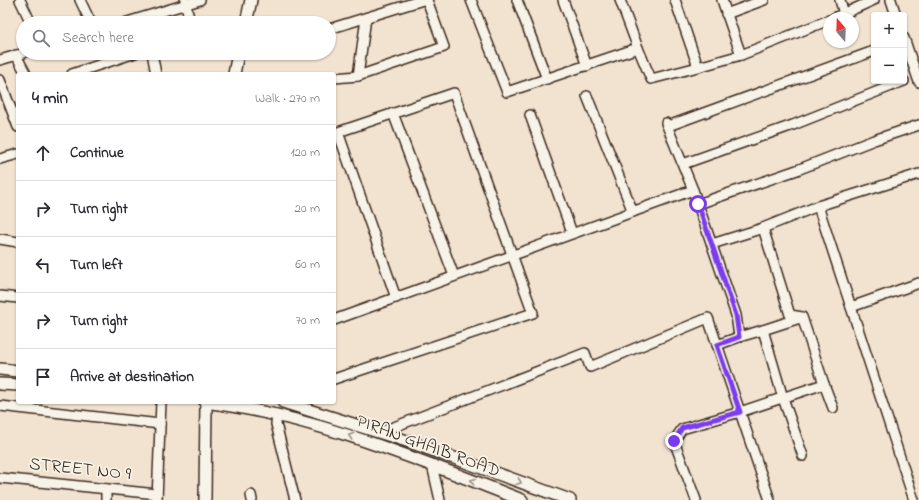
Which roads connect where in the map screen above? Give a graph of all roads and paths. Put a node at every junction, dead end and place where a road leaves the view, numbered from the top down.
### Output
1 (20, 0) edge
2 (80, 0) edge
3 (200, 0) edge
4 (251, 0) edge
5 (422, 0) edge
6 (471, 0) edge
7 (517, 0) edge
8 (562, 0) edge
9 (620, 0) edge
10 (675, 0) edge
11 (722, 0) edge
12 (764, 0) edge
13 (840, 0) edge
14 (874, 0) edge
15 (891, 0) edge
16 (185, 2) edge
17 (843, 12) edge
18 (848, 12) edge
19 (895, 12) edge
20 (726, 14) junction
21 (28, 16) edge
22 (88, 16) edge
23 (153, 16) edge
24 (188, 16) edge
25 (248, 16) edge
26 (366, 18) junction
27 (823, 22) edge
28 (336, 27) edge
29 (638, 48) junction
30 (907, 48) edge
31 (871, 52) edge
32 (16, 55) edge
33 (740, 55) junction
34 (0, 60) edge
35 (22, 60) edge
36 (114, 60) edge
37 (153, 60) edge
38 (237, 60) edge
39 (587, 66) junction
40 (698, 67) junction
41 (25, 72) edge
42 (78, 72) edge
43 (156, 72) edge
44 (234, 72) edge
45 (358, 76) junction
46 (336, 78) edge
47 (547, 79) junction
48 (918, 79) edge
49 (0, 80) edge
50 (907, 81) edge
51 (896, 84) edge
52 (587, 96) dead end
53 (393, 113) junction
54 (530, 115) dead end
55 (16, 122) edge
56 (919, 125) edge
57 (16, 154) edge
58 (0, 158) edge
59 (683, 164) junction
60 (919, 174) edge
61 (693, 190) junction
62 (698, 204) junction
63 (818, 206) junction
64 (633, 212) junction
65 (763, 228) junction
66 (572, 233) junction
67 (0, 239) edge
68 (16, 242) edge
69 (712, 244) junction
70 (512, 255) junction
71 (454, 276) junction
72 (919, 283) edge
73 (0, 296) edge
74 (16, 298) edge
75 (396, 298) junction
76 (851, 306) junction
77 (802, 317) junction
78 (336, 319) edge
79 (764, 330) junction
80 (739, 337) junction
81 (717, 345) junction
82 (0, 369) edge
83 (16, 371) edge
84 (336, 378) edge
85 (0, 384) edge
86 (824, 384) junction
87 (16, 385) edge
88 (783, 398) junction
89 (161, 404) edge
90 (206, 404) edge
91 (218, 404) edge
92 (290, 404) edge
93 (0, 406) edge
94 (833, 408) dead end
95 (740, 412) junction
96 (276, 414) junction
97 (160, 424) junction
98 (381, 432) junction
99 (803, 456) dead end
100 (432, 465) junction
101 (0, 478) edge
102 (106, 489) junction
103 (157, 497) edge
104 (106, 500) edge
105 (205, 500) edge
106 (295, 500) edge
107 (440, 500) edge
108 (522, 500) edge
109 (570, 500) edge
110 (696, 500) edge
111 (770, 500) edge
112 (914, 500) edge

1 - 21 street
2 - 22 street
3 - 16 street
4 - 25 main road
5 - 26 street
5 - 45 street
6 - 47 street
7 - 47 street
8 - 39 street
9 - 29 street
10 - 40 street
11 - 20 street
12 - 20 street
13 - 17 street
14 - 18 street
15 - 19 street
16 - 23 street
16 - 24 street
20 - 33 street
26 - 28 street
26 - 45 street
27 - 33 street
29 - 39 street
29 - 40 street
30 - 48 street
31 - 59 street
32 - 34 street
33 - 40 street
35 - 41 street
36 - 42 street
37 - 43 street
38 - 44 main road
39 - 47 street
45 - 46 street
48 - 50 street
49 - 55 street
51 - 59 street
52 - 64 street
53 - 70 street
53 - 71 street
53 - 75 street
54 - 66 street
56 - 62 street
57 - 58 street
59 - 61 street
60 - 63 street
61 - 62 street
61 - 64 street
62 - 69 street
63 - 65 street
63 - 76 street
64 - 66 street
65 - 69 street
65 - 77 street
66 - 70 street
67 - 68 street
69 - 80 street
70 - 71 street
70 - 84 street
71 - 75 street
72 - 76 street
73 - 74 street
75 - 78 street
76 - 112 street
77 - 79 street
77 - 86 street
79 - 80 street
79 - 88 street
80 - 81 street
81 - 95 street
81 - 98 street
82 - 83 main road
85 - 87 main road
86 - 88 street
86 - 94 street
88 - 95 street
88 - 99 street
89 - 97 street
90 - 105 main road
91 - 96 main road, PIRAN GHAIB ROAD
92 - 98 main road, PIRAN GHAIB ROAD
93 - 97 street
95 - 110 street
95 - 111 street
100 -> 96 main road, PIRAN GHAIB ROAD
96 - 106 street
97 - 103 street
98 -> 109 main road, PIRAN GHAIB ROAD
100 - 107 street
108 -> 100 main road, PIRAN GHAIB ROAD
101 - 102 street, STREET NO 9
102 - 103 street, STREET NO 9
102 - 104 street

